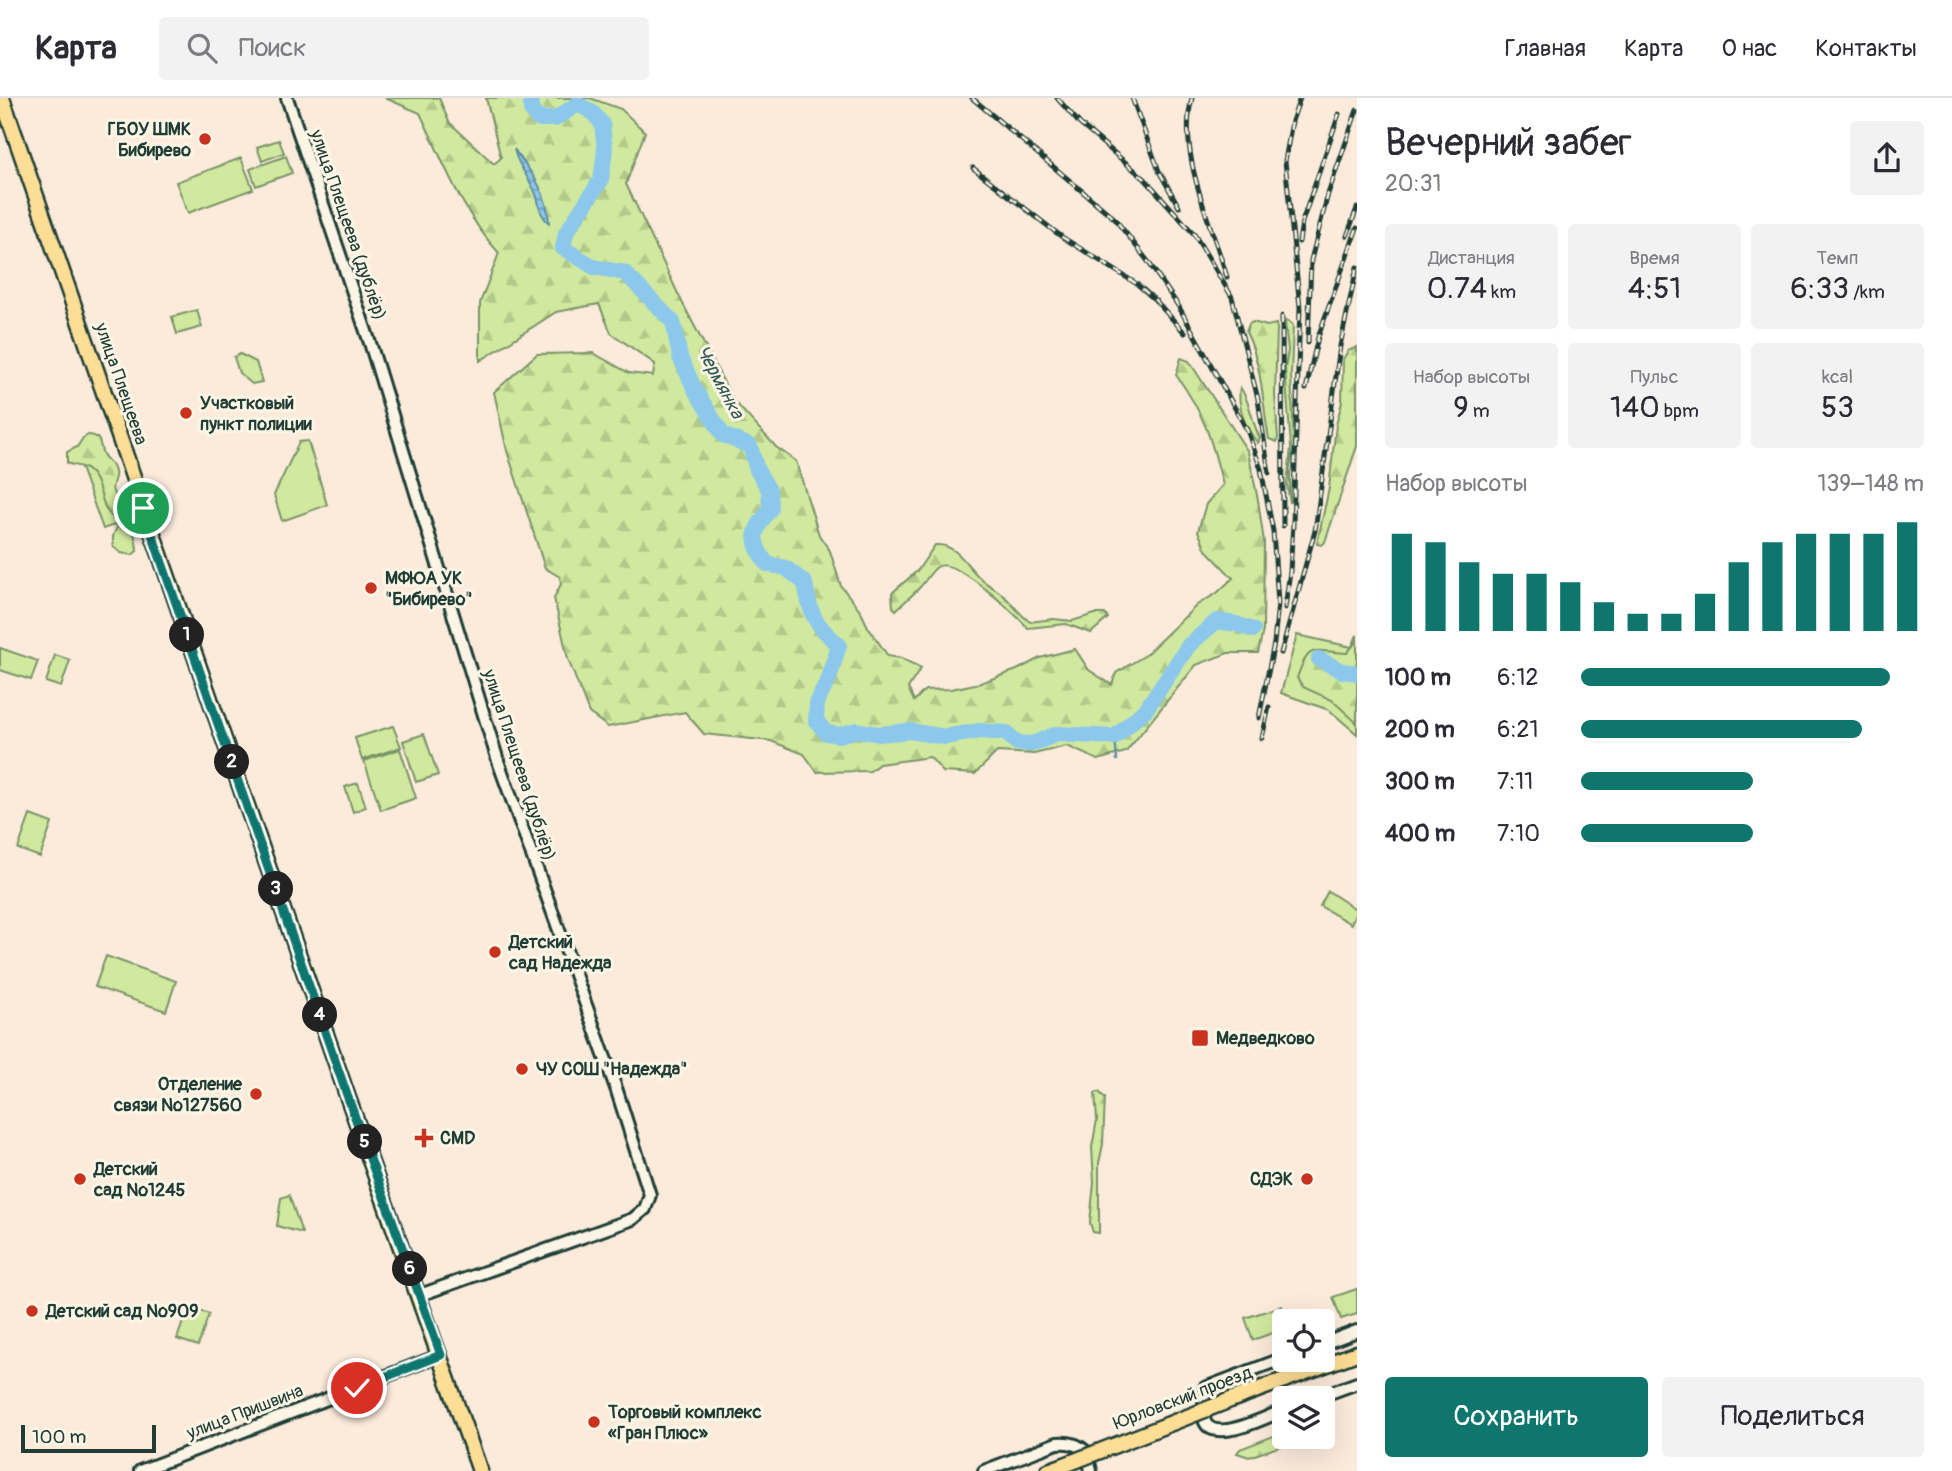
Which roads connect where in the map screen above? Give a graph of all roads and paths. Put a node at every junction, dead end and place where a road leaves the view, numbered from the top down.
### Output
1 (2, 98) edge
2 (287, 98) edge
3 (420, 1295) junction
4 (1357, 1331) edge
5 (1335, 1339) edge
6 (1357, 1353) edge
7 (441, 1355) junction
8 (1272, 1363) edge
9 (1357, 1383) edge
10 (1335, 1391) edge
11 (1272, 1414) edge
12 (1055, 1468) edge
13 (140, 1471) edge
14 (480, 1471) edge
15 (984, 1471) edge
16 (1091, 1471) edge

1 - 3 main road, улица Плещеева
2 - 3 street, улица Плещеева (дублёр)
3 - 7 main road, улица Плещеева
4 - 5 street
6 - 12 main road, Юрловский проезд, bridge
7 - 13 street, улица Пришвина
7 - 14 main road, улица Плещеева
8 - 11 street
9 - 10 street
15 - 16 street

